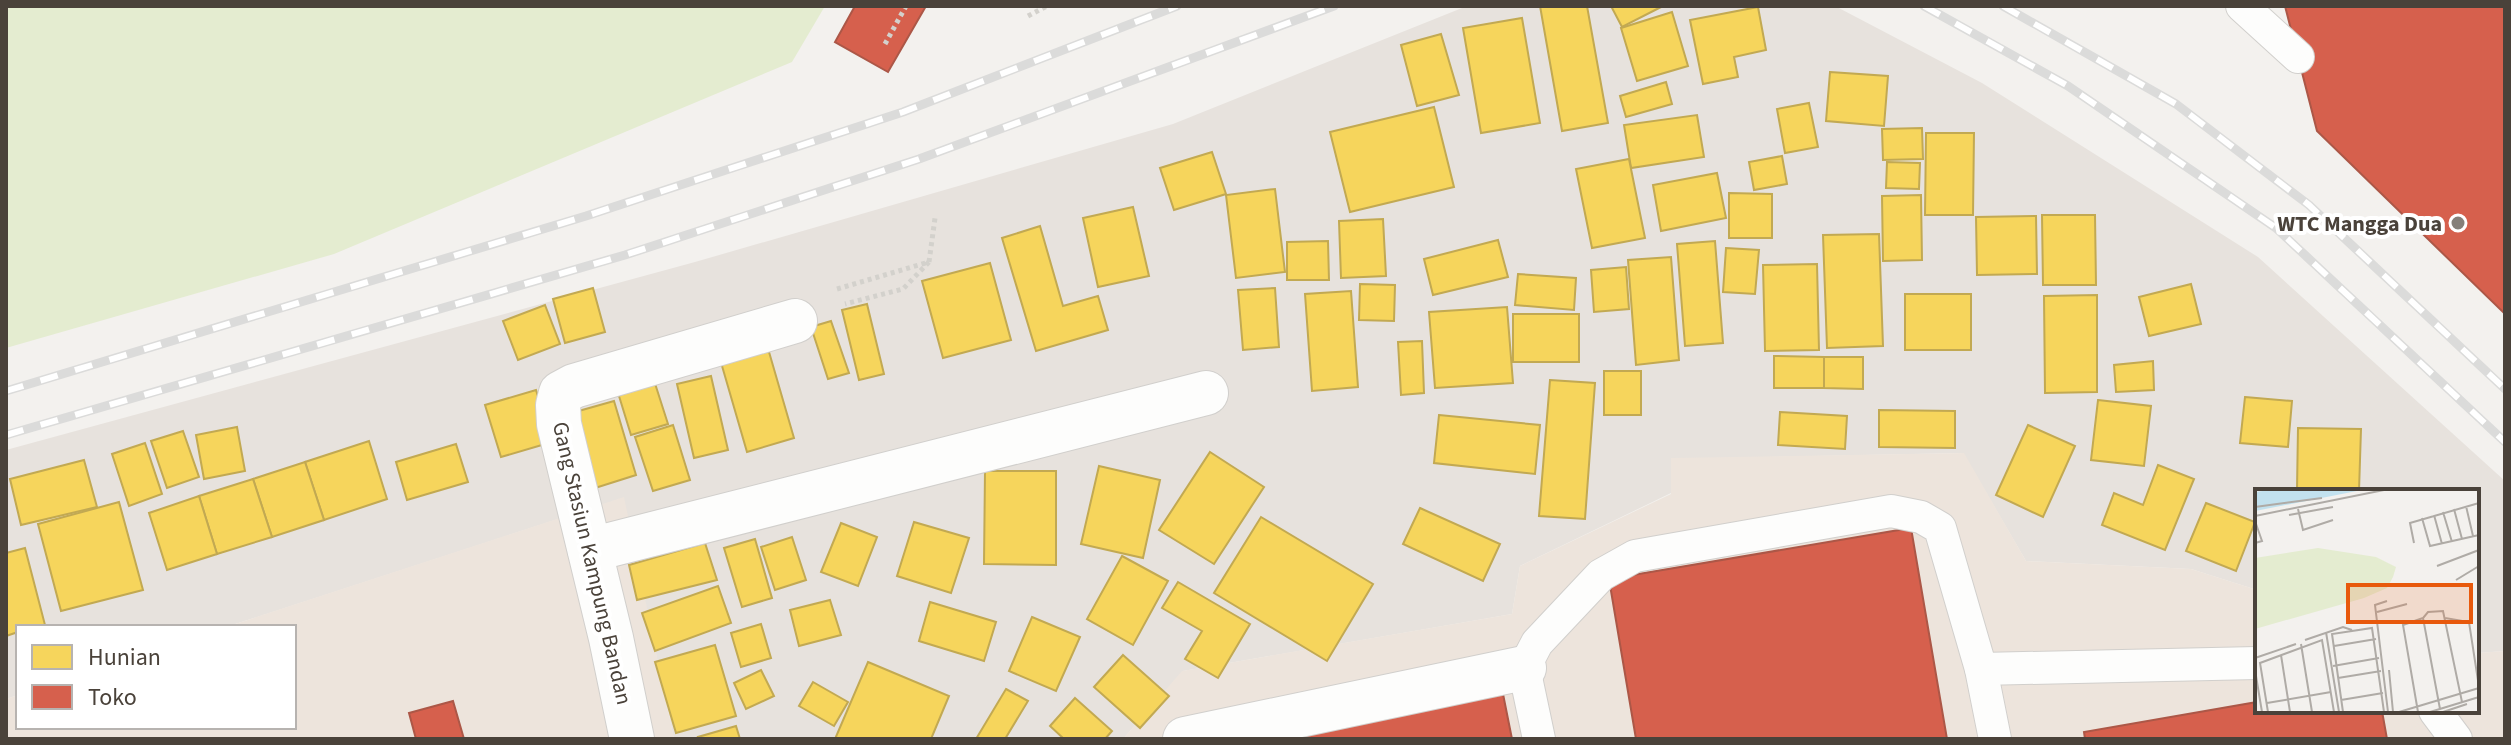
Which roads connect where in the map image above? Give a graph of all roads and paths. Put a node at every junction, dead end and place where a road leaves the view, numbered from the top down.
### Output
1 (906, 6) edge
2 (1047, 6) edge
3 (2242, 6) edge
4 (1028, 16) dead end
5 (885, 44) dead end
6 (2298, 57) dead end
7 (935, 218) dead end
8 (929, 262) junction
9 (830, 291) dead end
10 (795, 321) joint
11 (1206, 393) dead end
12 (590, 550) junction
13 (2255, 663) edge
14 (1524, 668) junction
15 (1981, 669) junction
16 (2436, 713) edge
17 (632, 739) edge
18 (1185, 739) edge
19 (1539, 739) edge
20 (1995, 739) edge
21 (2456, 739) edge

1 - 5 path
2 - 4 path
3 - 6 lane
7 - 8 path
8 - 9 path
8 - 10 path
10 - 12 street, Gang Stasiun Kampung Bandan
11 - 12 street
12 - 17 street, Gang Stasiun Kampung Bandan
13 - 15 lane
14 - 15 lane
14 - 18 street
14 - 19 lane
15 - 20 lane
16 - 21 lane

